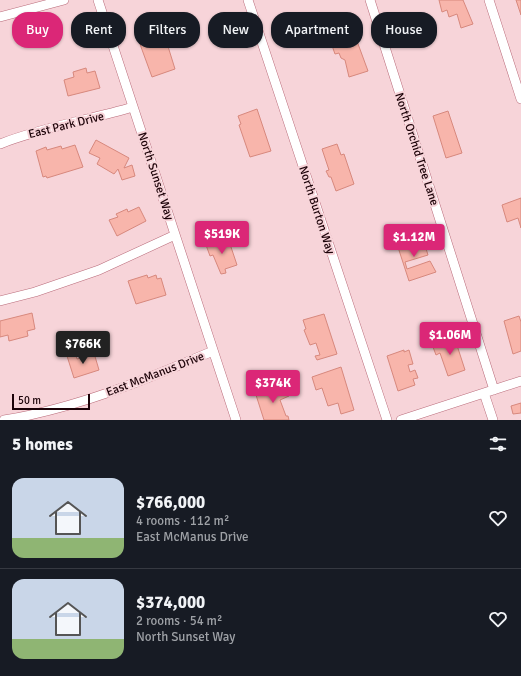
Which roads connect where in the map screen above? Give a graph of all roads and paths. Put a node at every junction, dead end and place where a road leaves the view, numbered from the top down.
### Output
1 (64, 0) edge
2 (98, 0) edge
3 (248, 0) edge
4 (370, 0) edge
5 (489, 0) edge
6 (0, 17) edge
7 (521, 99) edge
8 (134, 108) junction
9 (0, 144) edge
10 (175, 235) junction
11 (0, 300) edge
12 (213, 351) junction
13 (521, 381) edge
14 (494, 390) junction
15 (484, 393) junction
16 (4, 420) edge
17 (236, 420) edge
18 (387, 420) edge
19 (401, 420) edge
20 (493, 420) edge

1 - 6 street
2 - 8 street, North Sunset Way
3 - 18 street, North Burton Way
4 - 14 street, North Orchid Tree Lane
5 - 7 street
8 - 9 street, East Park Drive
8 - 10 street, North Sunset Way
10 - 11 street
10 - 12 street, North Sunset Way
12 - 16 street, East McManus Drive
12 - 17 street, North Sunset Way
13 - 14 street
14 - 15 street
15 - 19 street
15 - 20 street

